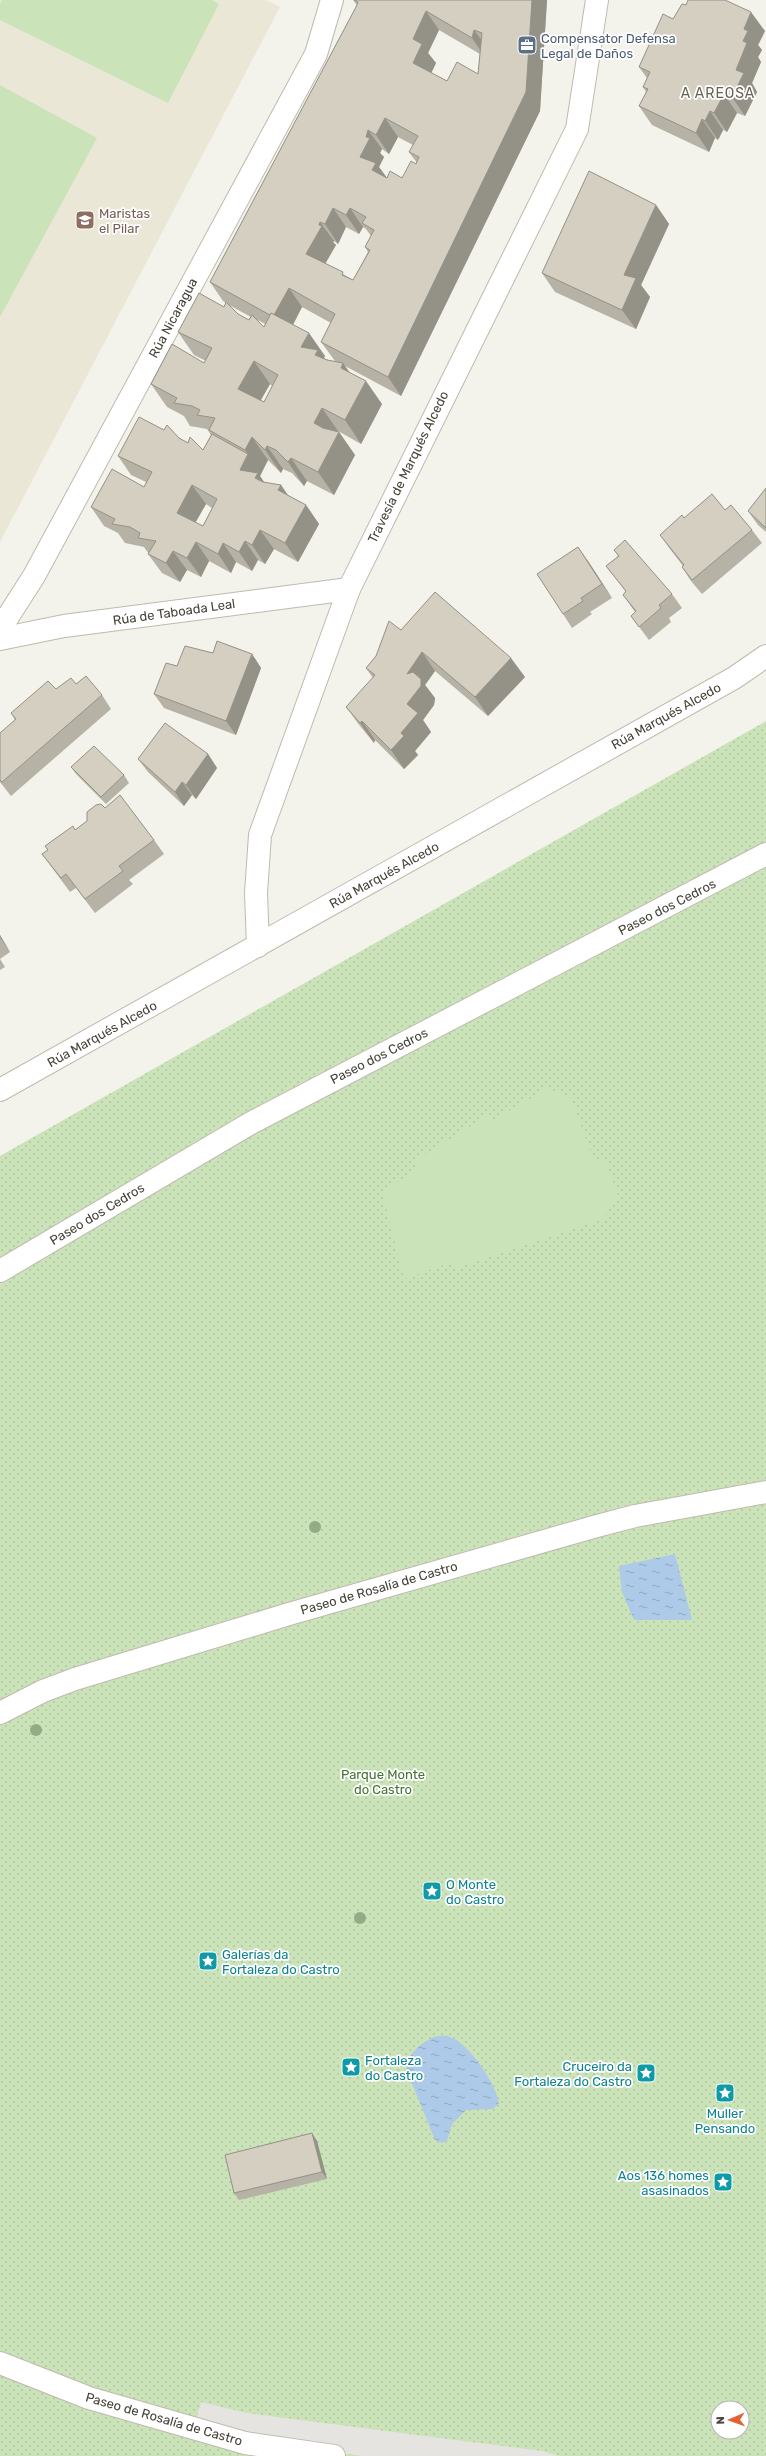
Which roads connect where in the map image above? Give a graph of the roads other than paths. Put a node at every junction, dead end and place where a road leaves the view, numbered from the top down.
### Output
1 (597, 0) edge
2 (330, 1) edge
3 (349, 589) junction
4 (0, 629) edge
5 (0, 639) edge
6 (766, 656) edge
7 (766, 854) edge
8 (258, 946) junction
9 (0, 1090) edge
10 (0, 1271) edge
11 (766, 1492) edge
12 (0, 1713) edge
13 (0, 2363) edge
14 (334, 2456) edge

1 - 3 street, Travesía de Marqués Alcedo
2 - 4 street, Rúa Nicaragua
3 - 5 street, Rúa de Taboada Leal
3 - 8 street, Travesía de Marqués Alcedo
6 - 8 street, Rúa Marqués Alcedo
7 - 10 street, Paseo dos Cedros
8 - 9 street, Rúa Marqués Alcedo
11 - 12 street, Paseo de Rosalía de Castro
13 - 14 street, Paseo de Rosalía de Castro

